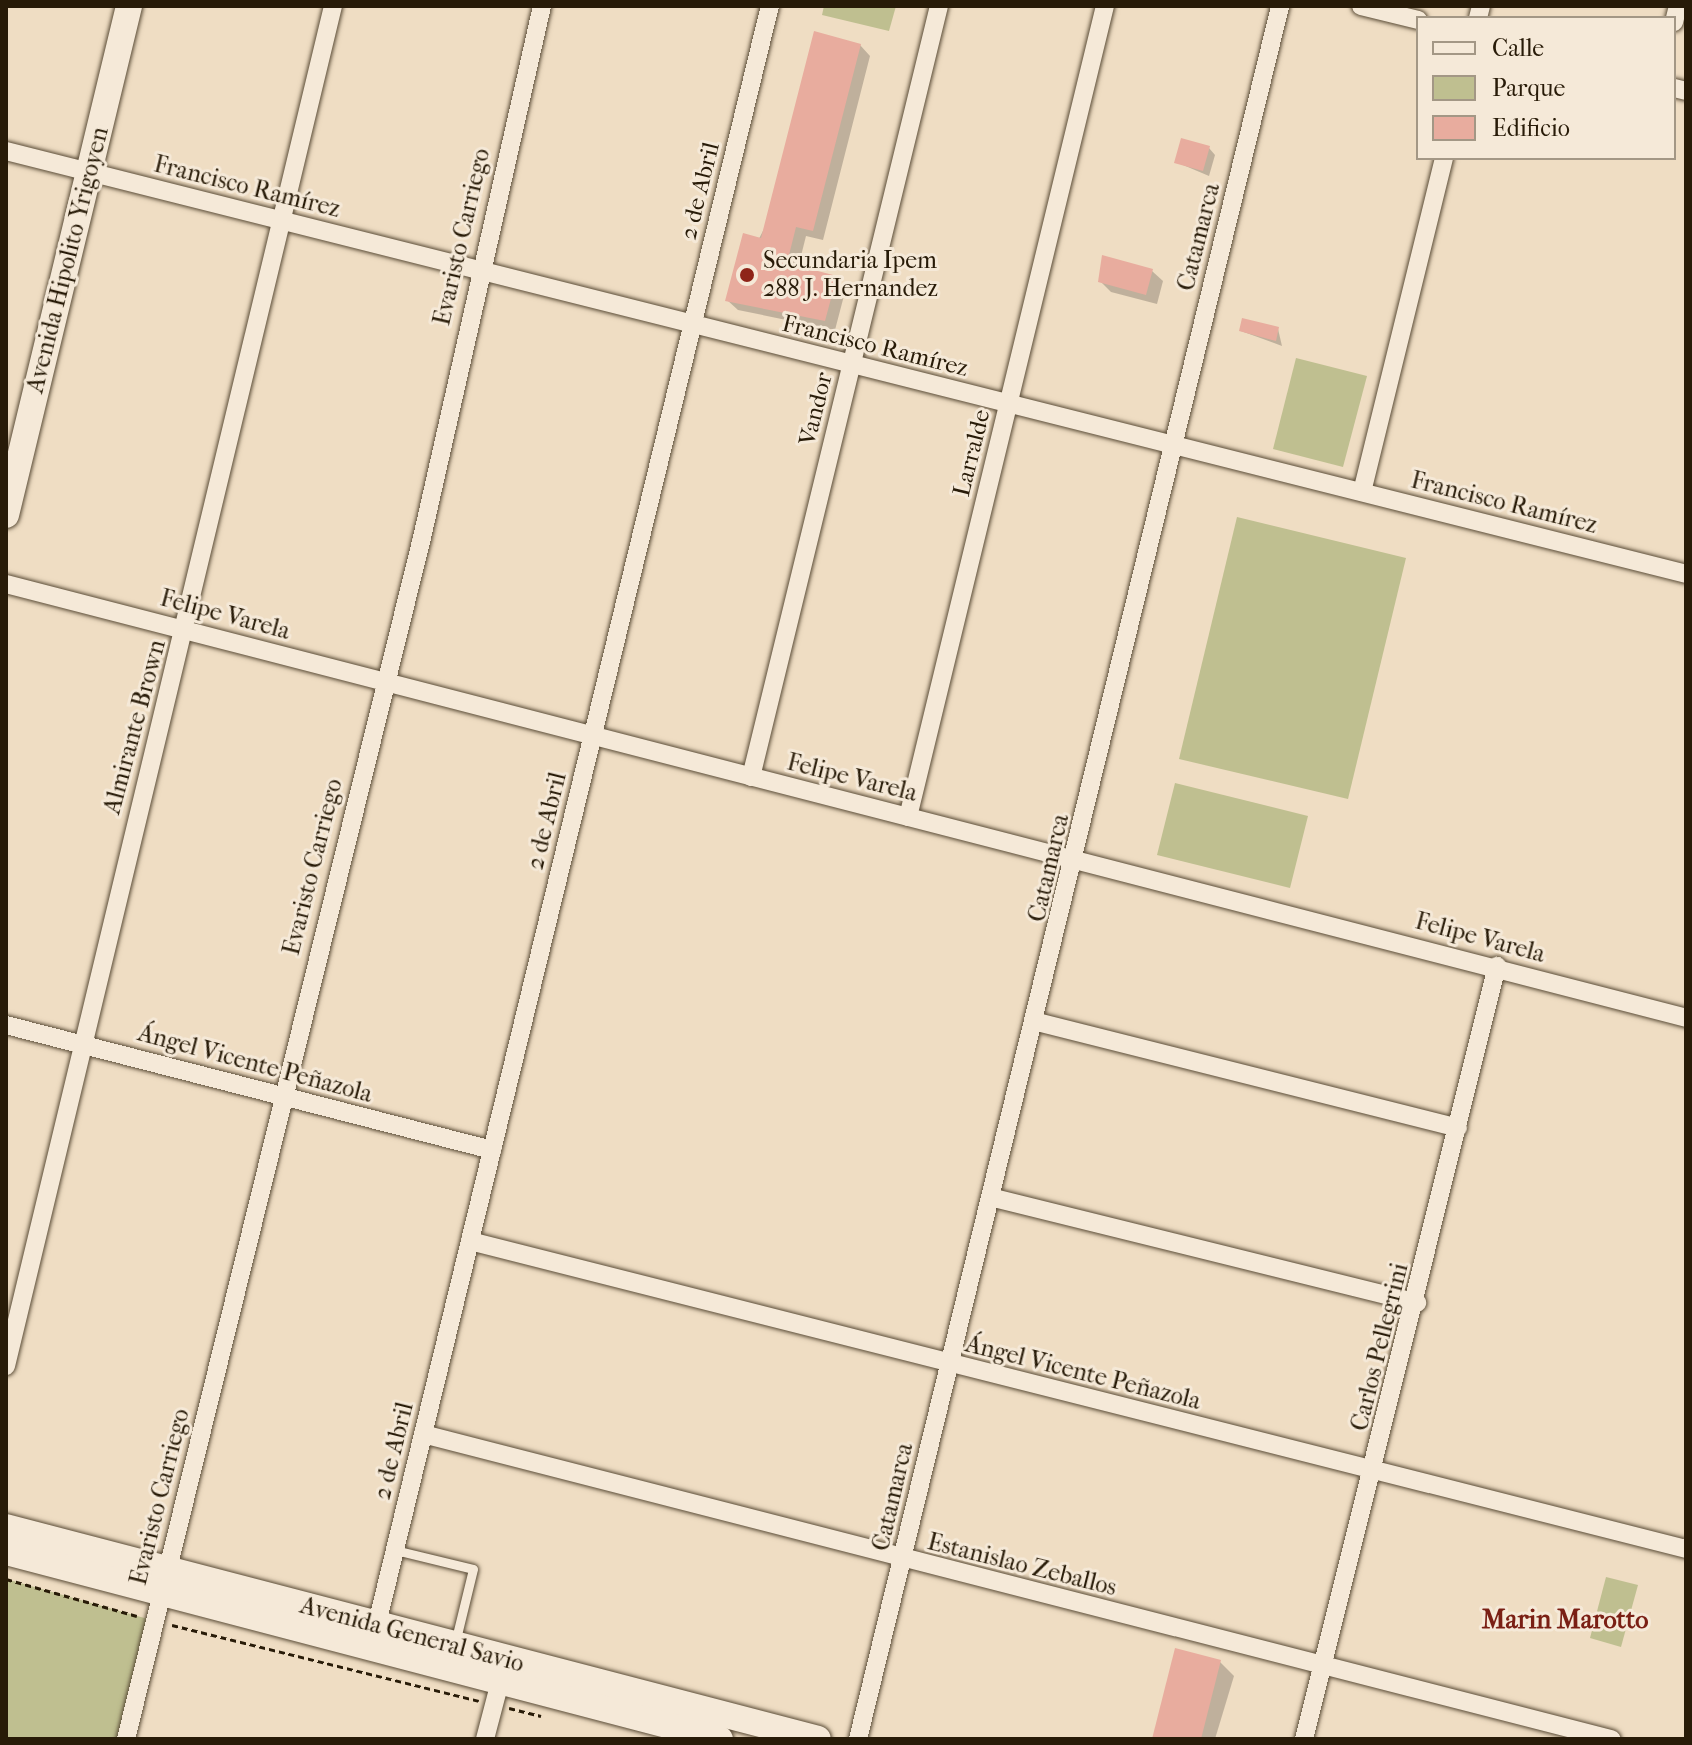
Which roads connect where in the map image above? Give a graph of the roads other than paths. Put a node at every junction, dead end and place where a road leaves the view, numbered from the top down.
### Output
1 (113, 6) edge
2 (129, 6) edge
3 (333, 6) edge
4 (542, 6) edge
5 (770, 6) edge
6 (939, 6) edge
7 (1105, 6) edge
8 (1280, 6) edge
9 (1361, 6) edge
10 (1416, 20) edge
11 (6, 151) edge
12 (1444, 160) edge
13 (81, 171) junction
14 (281, 220) junction
15 (478, 270) junction
16 (693, 324) junction
17 (852, 366) junction
18 (1008, 405) junction
19 (6, 444) edge
20 (1173, 445) junction
21 (1362, 492) junction
22 (6, 515) edge
23 (1686, 574) edge
24 (6, 584) edge
25 (186, 629) junction
26 (383, 683) junction
27 (592, 737) junction
28 (751, 777) junction
29 (908, 817) junction
30 (1075, 859) junction
31 (1497, 966) junction
32 (1686, 1018) edge
33 (1037, 1022) junction
34 (6, 1025) edge
35 (82, 1044) junction
36 (282, 1097) junction
37 (1458, 1128) junction
38 (492, 1150) junction
39 (994, 1198) junction
40 (470, 1241) junction
41 (1417, 1303) junction
42 (949, 1364) junction
43 (6, 1366) edge
44 (423, 1434) junction
45 (1373, 1469) junction
46 (6, 1527) edge
47 (1686, 1549) edge
48 (395, 1550) junction
49 (6, 1552) edge
50 (903, 1559) junction
51 (164, 1582) junction
52 (374, 1636) junction
53 (455, 1646) junction
54 (1323, 1665) junction
55 (497, 1693) junction
56 (126, 1739) edge
57 (485, 1739) edge
58 (720, 1739) edge
59 (818, 1739) edge
60 (858, 1739) edge
61 (1304, 1739) edge
62 (1611, 1739) edge

1 - 13 main road, Avenida Hipolito Yrigoyen
2 - 13 main road, Avenida Hipolito Yrigoyen
3 - 14 street, Almirante Brown
4 - 15 street, Evaristo Carriego
5 - 16 street, 2 de Abril
6 - 17 street, Vandor
7 - 18 street, Larralde
8 - 20 street, Catamarca
9 - 10 street
11 - 13 street, Francisco Ramírez
12 - 21 street
13 - 14 street, Francisco Ramírez
13 - 19 main road, Avenida Hipolito Yrigoyen
13 - 22 main road, Avenida Hipolito Yrigoyen
14 - 15 street, Francisco Ramírez
14 - 25 street, Almirante Brown
15 - 16 street, Francisco Ramírez
15 - 26 street, Evaristo Carriego
16 - 17 street, Francisco Ramírez
16 - 27 street, 2 de Abril
17 - 18 street, Francisco Ramírez
17 - 28 street, Vandor
18 - 20 street, Francisco Ramírez
18 - 29 street, Larralde
20 - 21 street, Francisco Ramírez
20 - 30 street, Catamarca
21 - 23 street, Francisco Ramírez
24 - 25 street, Felipe Varela
25 - 26 street, Felipe Varela
25 - 35 street, Almirante Brown
26 - 27 street, Felipe Varela
26 - 36 street, Evaristo Carriego
27 - 28 street, Felipe Varela
27 - 38 street, 2 de Abril
28 - 29 street, Felipe Varela
29 - 30 street, Felipe Varela
30 - 31 street, Felipe Varela
30 - 33 street, Catamarca
31 - 32 street, Felipe Varela
31 - 37 street, Carlos Pellegrini
33 - 37 street
33 - 39 street, Catamarca
34 - 35 street, Ángel Vicente Peñazola
35 - 36 street, Ángel Vicente Peñazola
35 - 43 street, Almirante Brown
36 - 38 street, Ángel Vicente Peñazola
36 - 51 street, Evaristo Carriego
37 - 41 street, Carlos Pellegrini
38 - 40 street, 2 de Abril
39 - 41 street
39 - 42 street, Catamarca
40 - 42 street, Ángel Vicente Peñazola
40 - 44 street, 2 de Abril
41 - 45 street, Carlos Pellegrini
42 - 45 street, Ángel Vicente Peñazola
42 - 50 street, Catamarca
44 - 48 street, 2 de Abril
44 - 50 street, Estanislao Zeballos
45 - 47 street, Ángel Vicente Peñazola
45 - 54 street, Carlos Pellegrini
46 - 51 main road, Avenida General Savio
48 - 52 street, 2 de Abril
48 - 53 lane
49 - 51 main road, Avenida General Savio
50 - 54 street, Estanislao Zeballos
50 - 60 street, Catamarca
51 - 52 main road, Avenida General Savio
51 - 56 street, Evaristo Carriego
52 - 53 main road, Avenida General Savio
52 - 55 main road, Avenida General Savio
53 - 59 main road, Avenida General Savio
54 - 61 street, Carlos Pellegrini
54 - 62 street, Estanislao Zeballos
55 - 57 street
55 - 58 main road, Avenida General Savio

